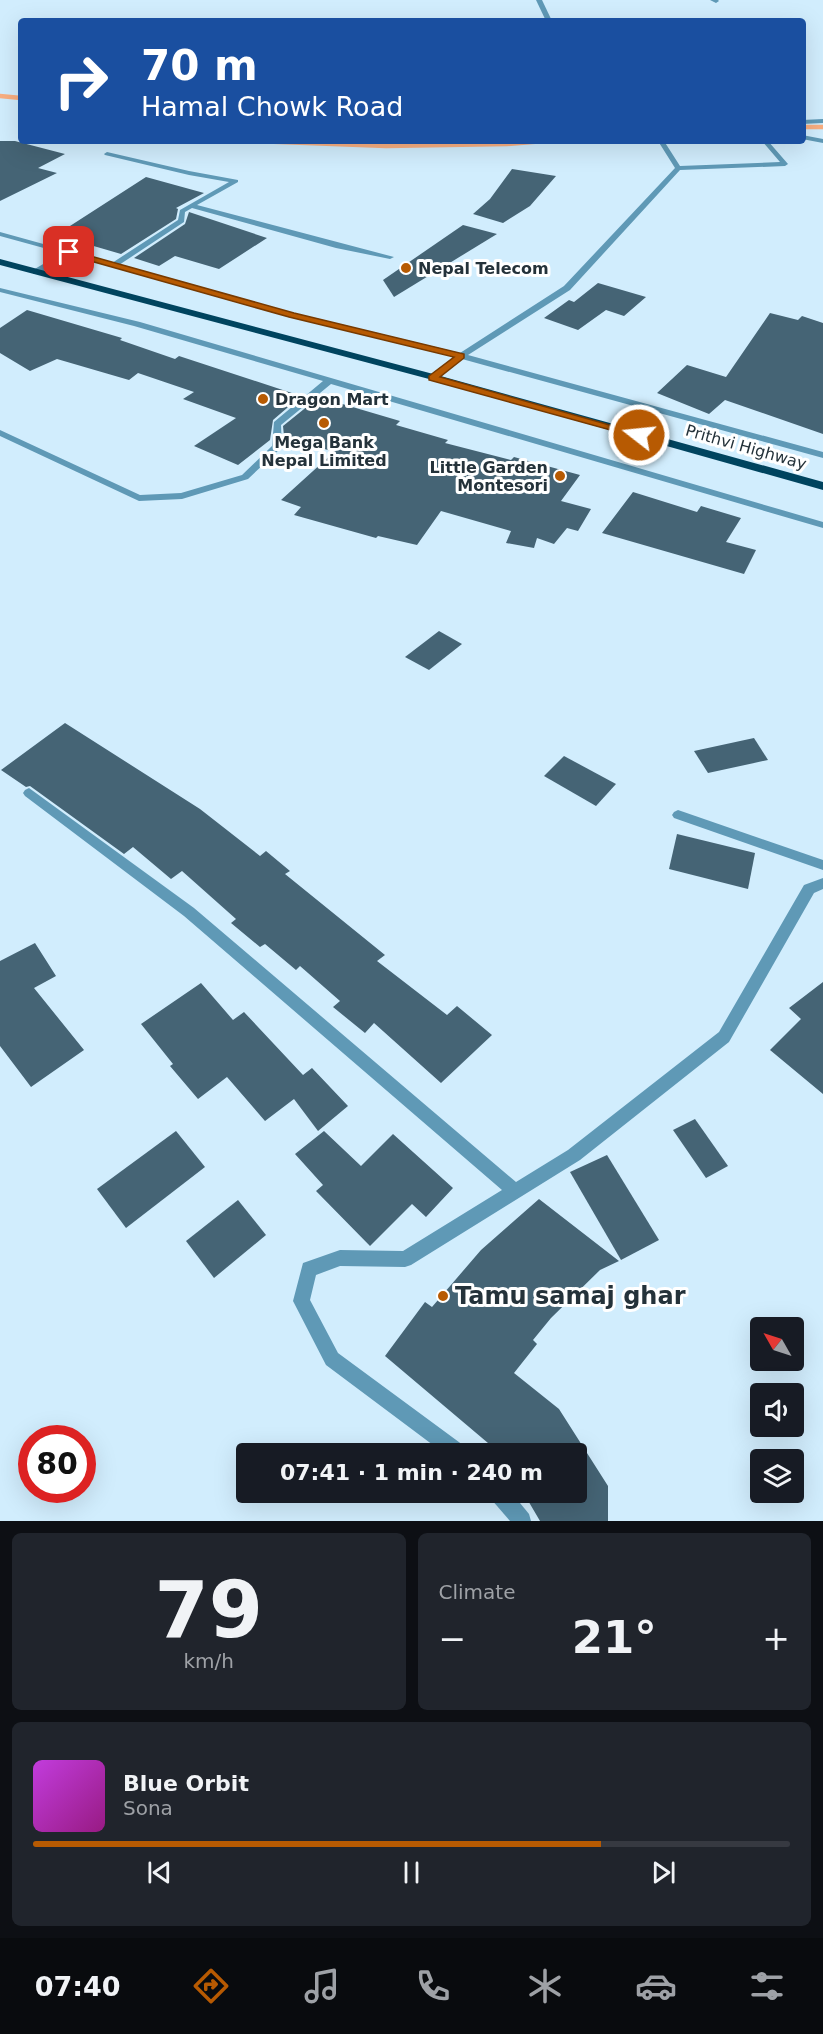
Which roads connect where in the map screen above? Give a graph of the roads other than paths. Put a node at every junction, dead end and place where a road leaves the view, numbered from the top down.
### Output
1 (539, 0) edge
2 (548, 18) edge
3 (823, 121) edge
4 (806, 122) edge
5 (806, 138) edge
6 (823, 141) edge
7 (663, 144) edge
8 (768, 144) edge
9 (107, 154) dead end
10 (678, 168) junction
11 (192, 206) junction
12 (0, 234) edge
13 (69, 252) junction
14 (390, 257) dead end
15 (0, 262) edge
16 (115, 264) junction
17 (36, 272) junction
18 (0, 290) edge
19 (461, 356) junction
20 (433, 378) junction
21 (329, 381) junction
22 (0, 434) edge
23 (823, 455) edge
24 (823, 486) edge
25 (823, 525) edge
26 (29, 793) dead end
27 (678, 815) dead end
28 (823, 865) edge
29 (823, 883) edge
30 (515, 1191) junction
31 (446, 1443) edge
32 (507, 1503) edge
33 (522, 1521) edge

1 - 2 street
3 - 4 street
5 - 6 street
7 - 10 street
8 - 10 street
9 - 11 street
10 - 19 street
11 - 14 street
11 - 16 street
12 - 13 street
13 - 16 street
13 - 17 street
15 - 17 highway, Prithvi Highway
16 - 19 street
17 - 20 highway, Prithvi Highway
18 - 21 street
19 - 20 street
19 - 23 street
20 - 24 highway, Prithvi Highway
21 - 22 street
21 - 25 street
26 - 30 street
27 - 28 street
29 - 30 street
30 - 31 street
32 - 33 street

